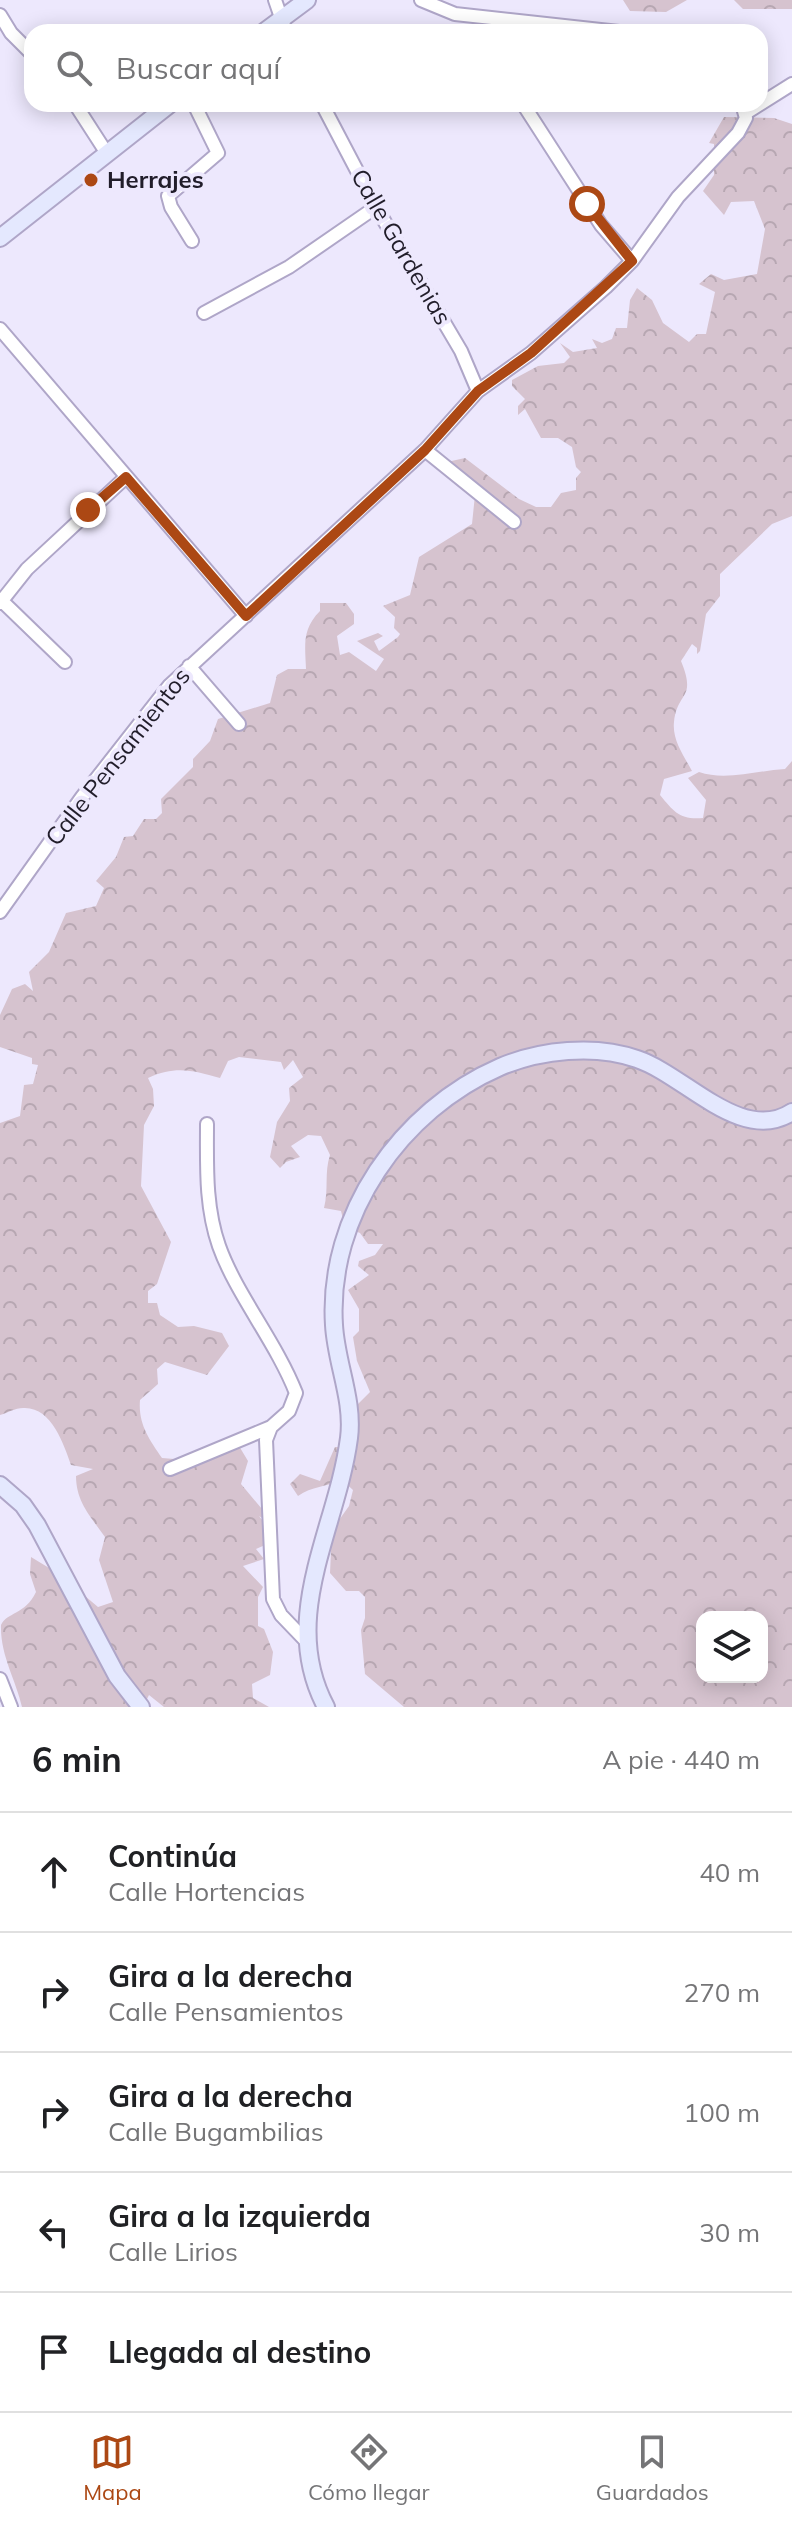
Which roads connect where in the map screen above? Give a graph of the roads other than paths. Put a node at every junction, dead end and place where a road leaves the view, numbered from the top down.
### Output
1 (275, 0) edge
2 (307, 0) edge
3 (421, 0) edge
4 (0, 15) edge
5 (282, 24) edge
6 (285, 24) edge
7 (494, 24) edge
8 (24, 46) edge
9 (792, 84) edge
10 (768, 96) edge
11 (80, 112) edge
12 (159, 112) edge
13 (198, 112) edge
14 (326, 112) edge
15 (528, 112) edge
16 (743, 112) edge
17 (106, 152) junction
18 (376, 207) junction
19 (0, 238) edge
20 (192, 241) dead end
21 (632, 261) junction
22 (204, 313) dead end
23 (0, 329) edge
24 (478, 391) junction
25 (425, 450) junction
26 (126, 477) junction
27 (514, 522) dead end
28 (1, 602) edge
29 (246, 616) junction
30 (65, 662) dead end
31 (189, 666) junction
32 (239, 724) dead end
33 (0, 912) edge
34 (792, 1112) edge
35 (207, 1124) dead end
36 (271, 1427) junction
37 (170, 1469) dead end
38 (0, 1485) edge
39 (305, 1640) junction
40 (0, 1679) edge
41 (11, 1707) edge
42 (141, 1707) edge
43 (326, 1707) edge

1 - 5 street
2 - 6 main road
3 - 7 street
4 - 8 street
9 - 10 street
11 - 17 street
12 - 17 main road
13 - 20 street
14 - 18 street, Calle Gardenias
15 - 21 street
16 - 21 street, Calle Pensamientos
17 - 19 main road
18 - 22 street
18 - 24 street, Calle Gardenias
21 - 24 street, Calle Pensamientos
23 - 26 street
24 - 25 street, Calle Pensamientos
25 - 27 street
25 - 29 street, Calle Pensamientos
26 - 28 street
26 - 29 street
28 - 30 street
29 - 31 street, Calle Pensamientos
31 - 32 street
31 - 33 street, Calle Pensamientos
34 - 39 main road
35 - 36 street
36 - 37 street
36 - 39 street
38 - 42 main road
39 - 43 main road
40 - 41 street

